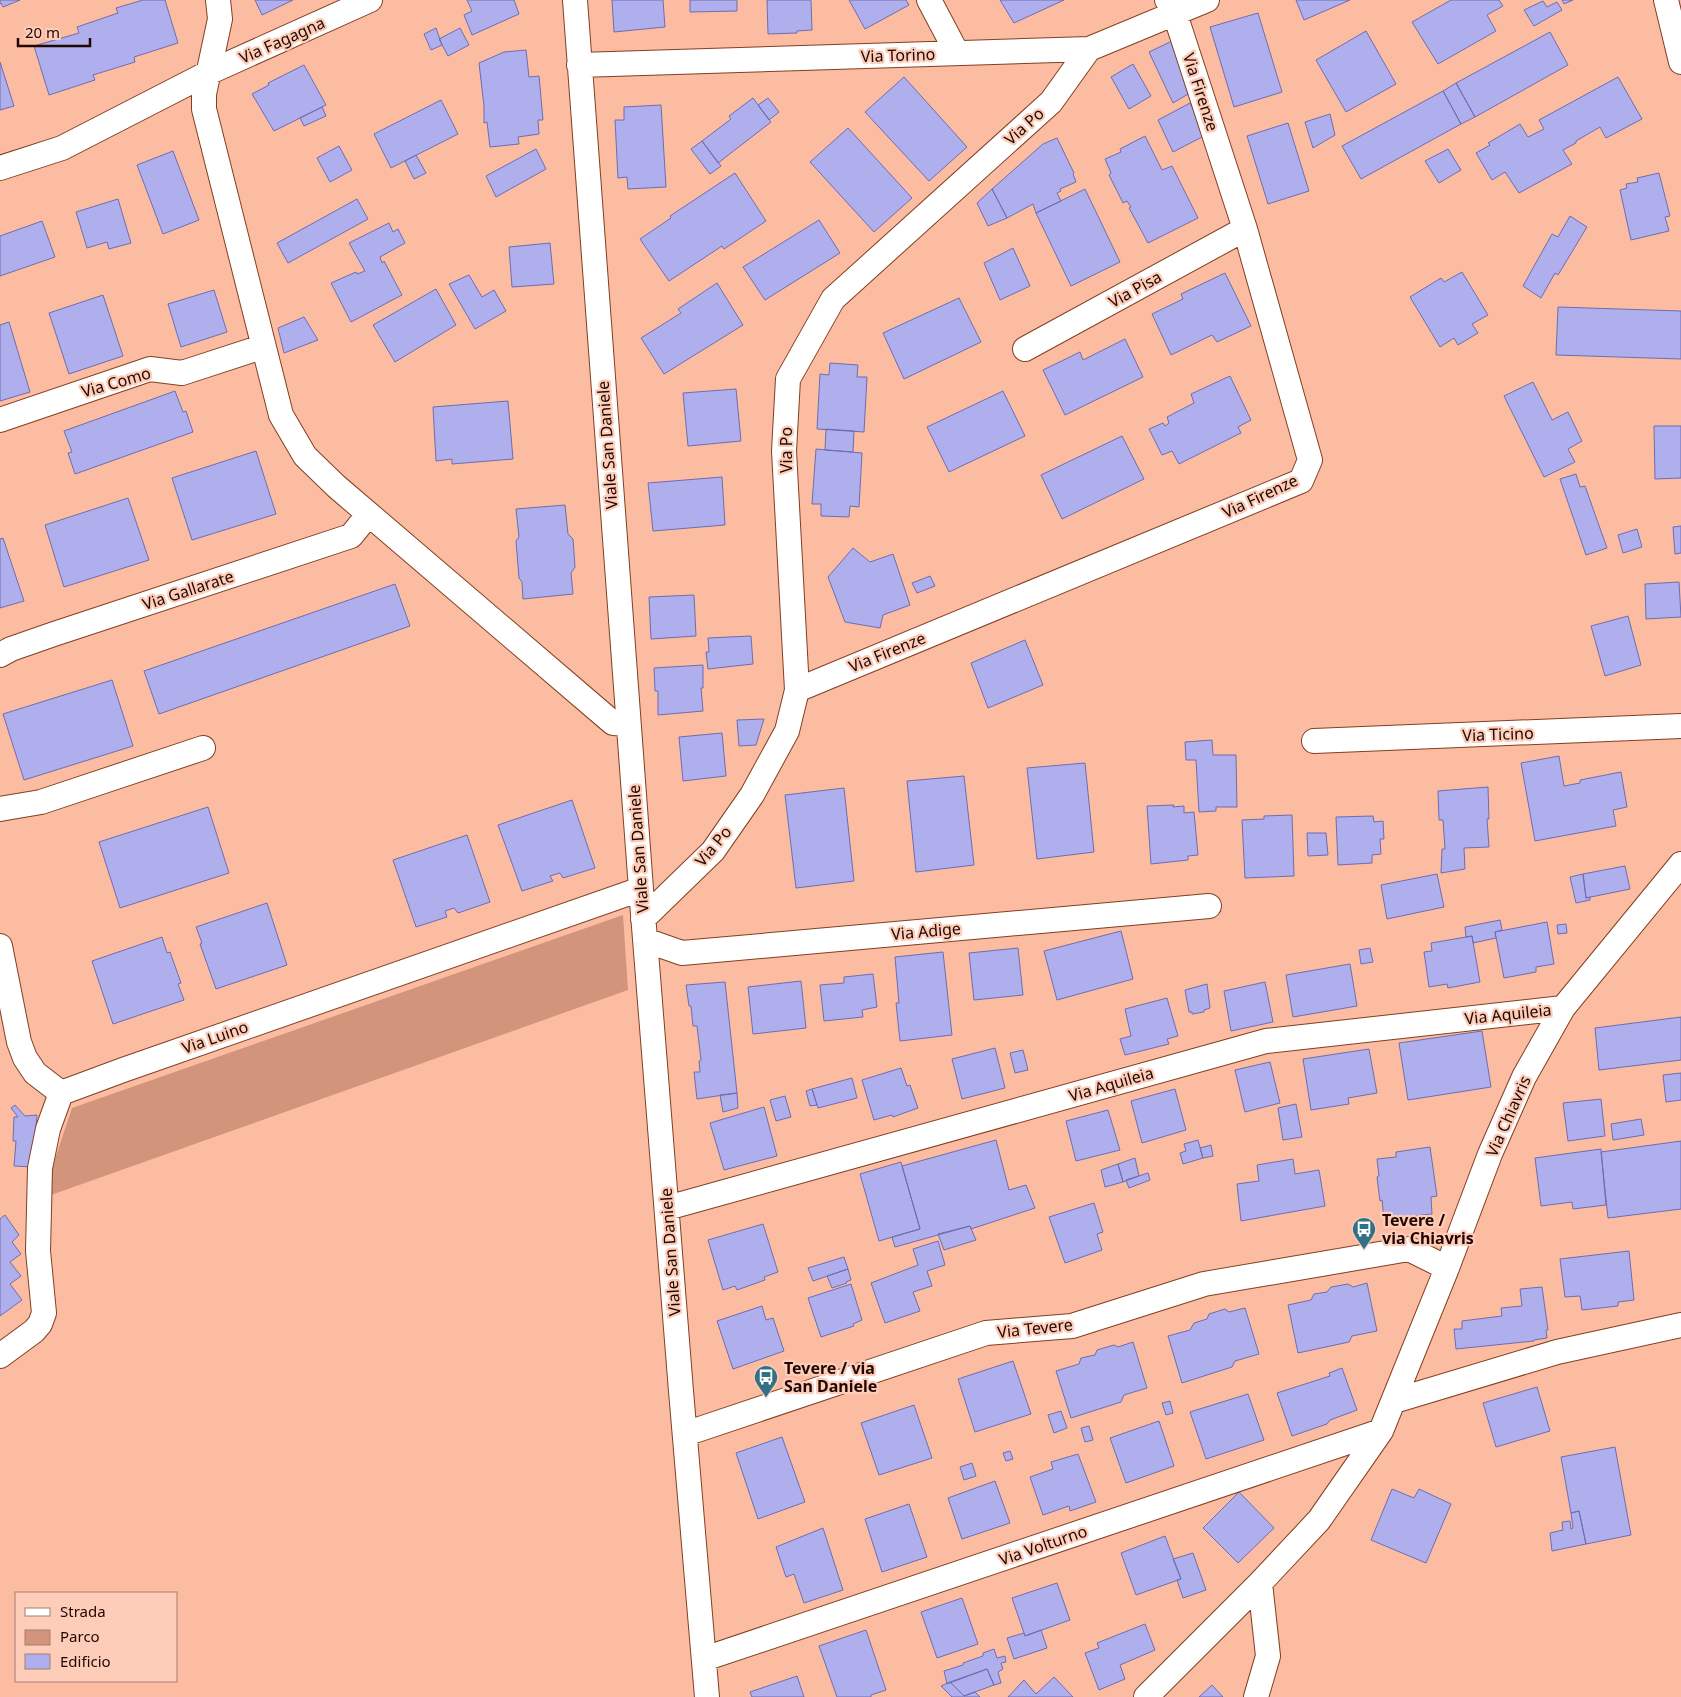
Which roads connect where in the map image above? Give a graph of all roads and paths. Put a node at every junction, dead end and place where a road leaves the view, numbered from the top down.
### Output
1 (218, 0) edge
2 (370, 0) edge
3 (575, 0) edge
4 (930, 0) edge
5 (1207, 0) edge
6 (1666, 0) edge
7 (1171, 7) edge
8 (1089, 49) junction
9 (957, 53) junction
10 (1681, 62) edge
11 (579, 65) junction
12 (202, 76) junction
13 (0, 168) edge
14 (1245, 229) junction
15 (262, 347) junction
16 (1025, 348) dead end
17 (0, 420) edge
18 (368, 515) junction
19 (0, 655) edge
20 (797, 690) junction
21 (628, 724) junction
22 (1681, 726) edge
23 (1314, 741) dead end
24 (203, 748) dead end
25 (0, 809) edge
26 (1681, 864) edge
27 (641, 890) junction
28 (1209, 906) dead end
29 (644, 929) junction
30 (0, 946) edge
31 (1563, 1008) junction
32 (61, 1093) junction
33 (667, 1208) junction
34 (1447, 1268) junction
35 (1681, 1325) edge
36 (0, 1356) edge
37 (1394, 1401) junction
38 (1381, 1431) junction
39 (685, 1434) junction
40 (1260, 1583) junction
41 (704, 1659) junction
42 (707, 1697) edge
43 (1146, 1697) edge
44 (1256, 1697) edge

1 - 12 street
2 - 12 street, Via Fagagna
3 - 11 street, Viale San Daniele
4 - 9 street
5 - 7 street, Via Torino
6 - 10 street
7 - 8 street, Via Torino
7 - 14 street, Via Firenze
8 - 9 street, Via Torino
8 - 20 street, Via Po
9 - 11 street, Via Torino
11 - 21 street, Viale San Daniele
12 - 13 street
12 - 15 street
14 - 16 street, Via Pisa
14 - 20 street, Via Firenze
15 - 17 street, Via Como
15 - 18 street
18 - 19 street, Via Gallarate
18 - 21 street
20 - 29 street, Via Po
21 - 27 street, Viale San Daniele
22 - 23 street, Via Ticino
24 - 25 street
26 - 31 street, Via Chiavris
27 - 29 street, Viale San Daniele
27 - 32 street, Via Luino
28 - 29 street, Via Adige
29 - 33 street, Viale San Daniele
30 - 32 street
31 - 33 street, Via Aquileia
31 - 34 street, Via Chiavris
32 - 36 street
33 - 39 street, Viale San Daniele
34 - 37 street, Via Chiavris
34 - 39 street, Via Tevere
35 - 37 street
37 - 38 street, Via Chiavris
38 - 40 street, Via Chiavris
38 - 41 street, Via Volturno
39 - 41 street, Viale San Daniele
40 - 43 street, Via Chiavris
40 - 44 street
41 - 42 street, Viale San Daniele

